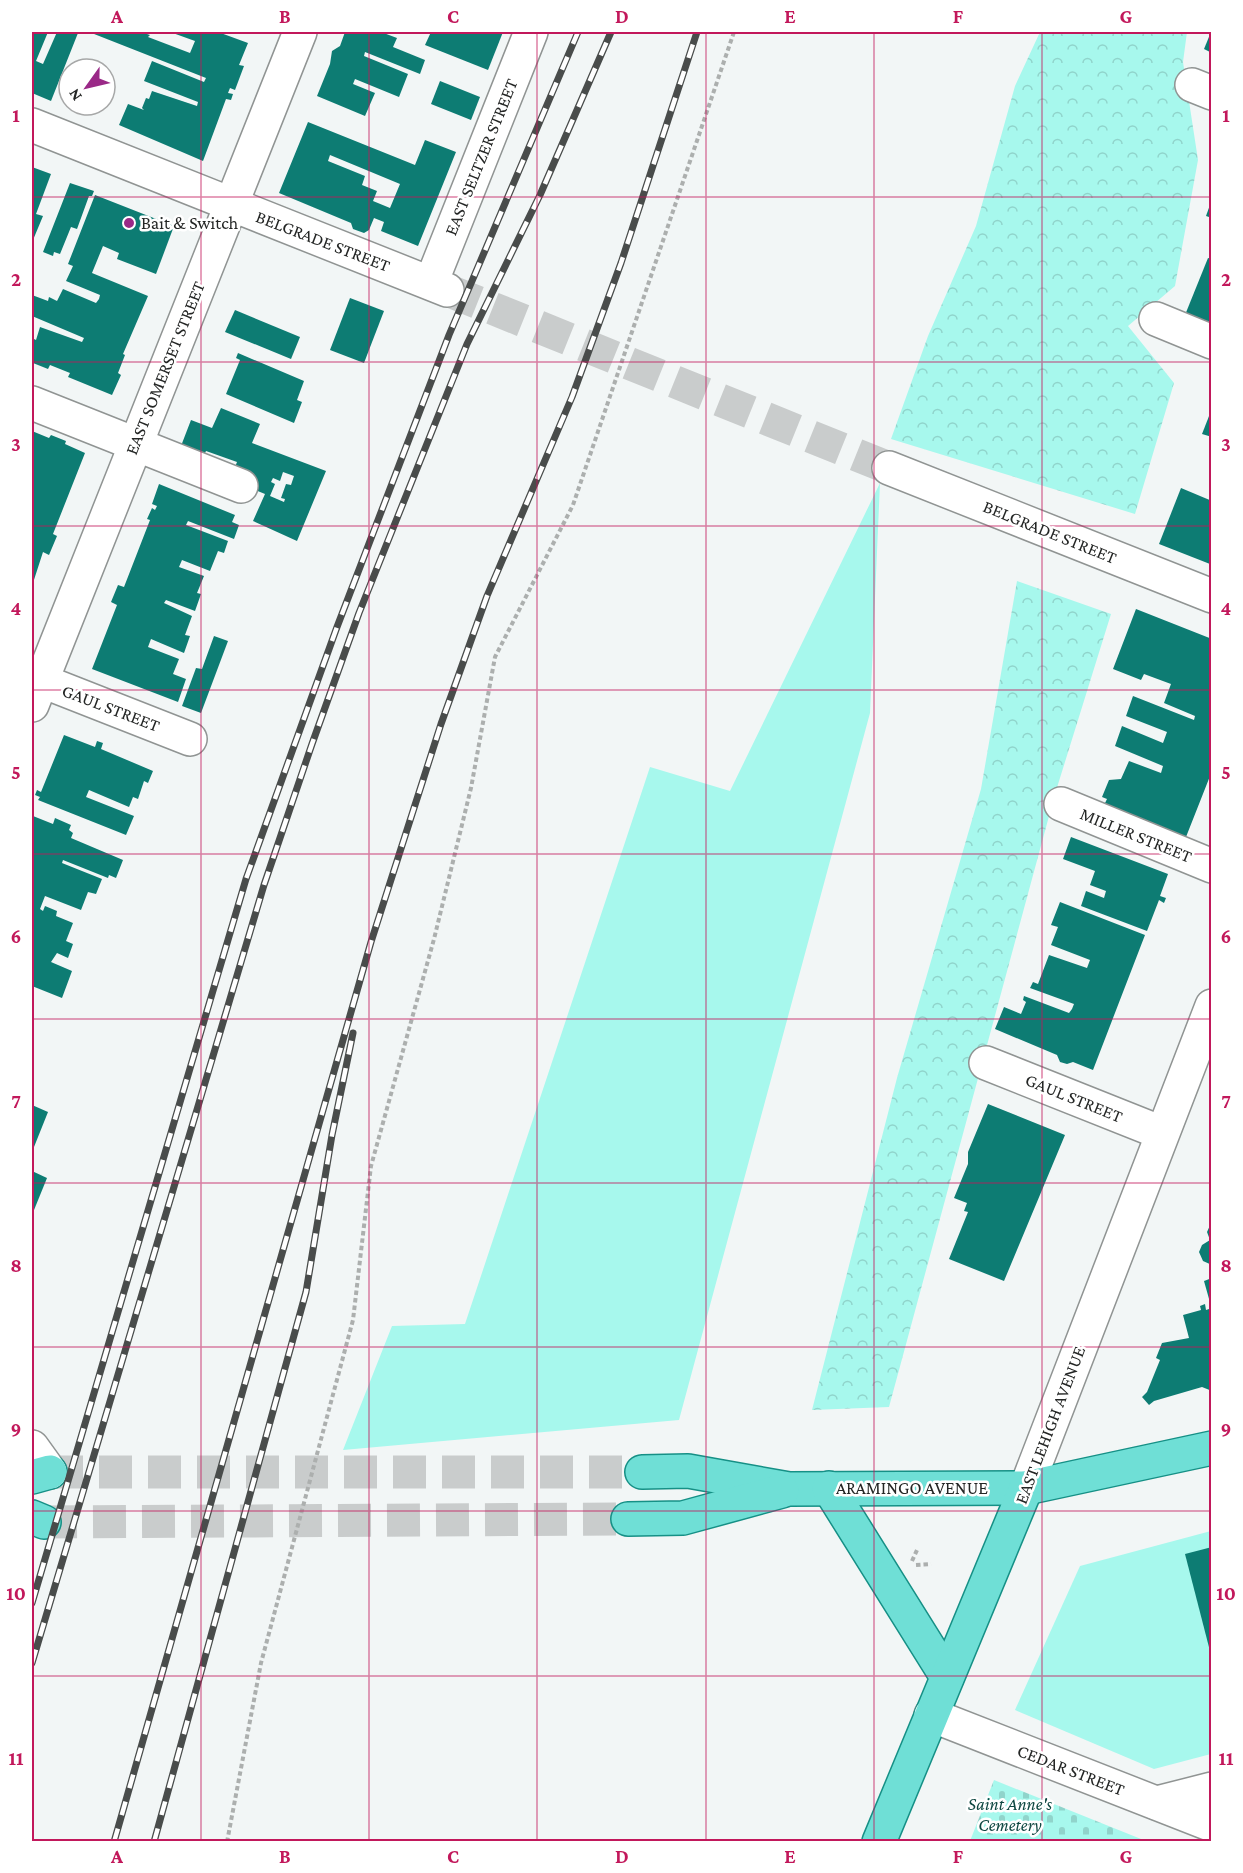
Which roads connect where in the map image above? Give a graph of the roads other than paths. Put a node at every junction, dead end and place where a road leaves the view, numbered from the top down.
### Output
1 (300, 32) edge
2 (531, 32) edge
3 (32, 125) edge
4 (231, 205) junction
5 (439, 286) joint
6 (1156, 319) dead end
7 (1212, 342) edge
8 (32, 403) edge
9 (134, 444) junction
10 (889, 468) tunnel mouth
11 (241, 486) dead end
12 (1212, 596) edge
13 (35, 688) edge
14 (190, 738) dead end
15 (1061, 804) dead end
16 (1212, 866) edge
17 (1212, 1006) edge
18 (986, 1063) dead end
19 (1162, 1133) junction
20 (1212, 1448) edge
21 (642, 1472) tunnel mouth
22 (829, 1488) junction
23 (1026, 1488) junction
24 (789, 1489) junction
25 (628, 1520) tunnel mouth
26 (947, 1677) junction
27 (931, 1715) junction
28 (1212, 1789) edge
29 (1156, 1803) junction
30 (1212, 1825) edge
31 (879, 1842) edge

1 - 4 street, EAST SOMERSET STREET
2 - 5 street, EAST SELTZER STREET
3 - 4 street, BELGRADE STREET
4 - 5 street, BELGRADE STREET
4 - 9 street, EAST SOMERSET STREET
6 - 7 street
8 - 9 street
9 - 11 street
9 - 13 street, EAST SOMERSET STREET
10 - 12 street, BELGRADE STREET
13 - 14 street, GAUL STREET
15 - 16 street, MILLER STREET
17 - 19 street, EAST LEHIGH AVENUE
18 - 19 street, GAUL STREET
19 - 23 street, EAST LEHIGH AVENUE
20 - 23 main road, ARAMINGO AVENUE
21 - 24 main road, ARAMINGO AVENUE
22 - 23 main road, ARAMINGO AVENUE
22 - 24 main road, ARAMINGO AVENUE
22 - 26 main road
23 - 26 main road, EAST LEHIGH AVENUE
24 - 25 main road, ARAMINGO AVENUE
26 - 27 main road, EAST LEHIGH AVENUE
27 - 29 street, CEDAR STREET
27 - 31 main road, EAST LEHIGH AVENUE
28 - 29 street
29 - 30 street, CEDAR STREET

